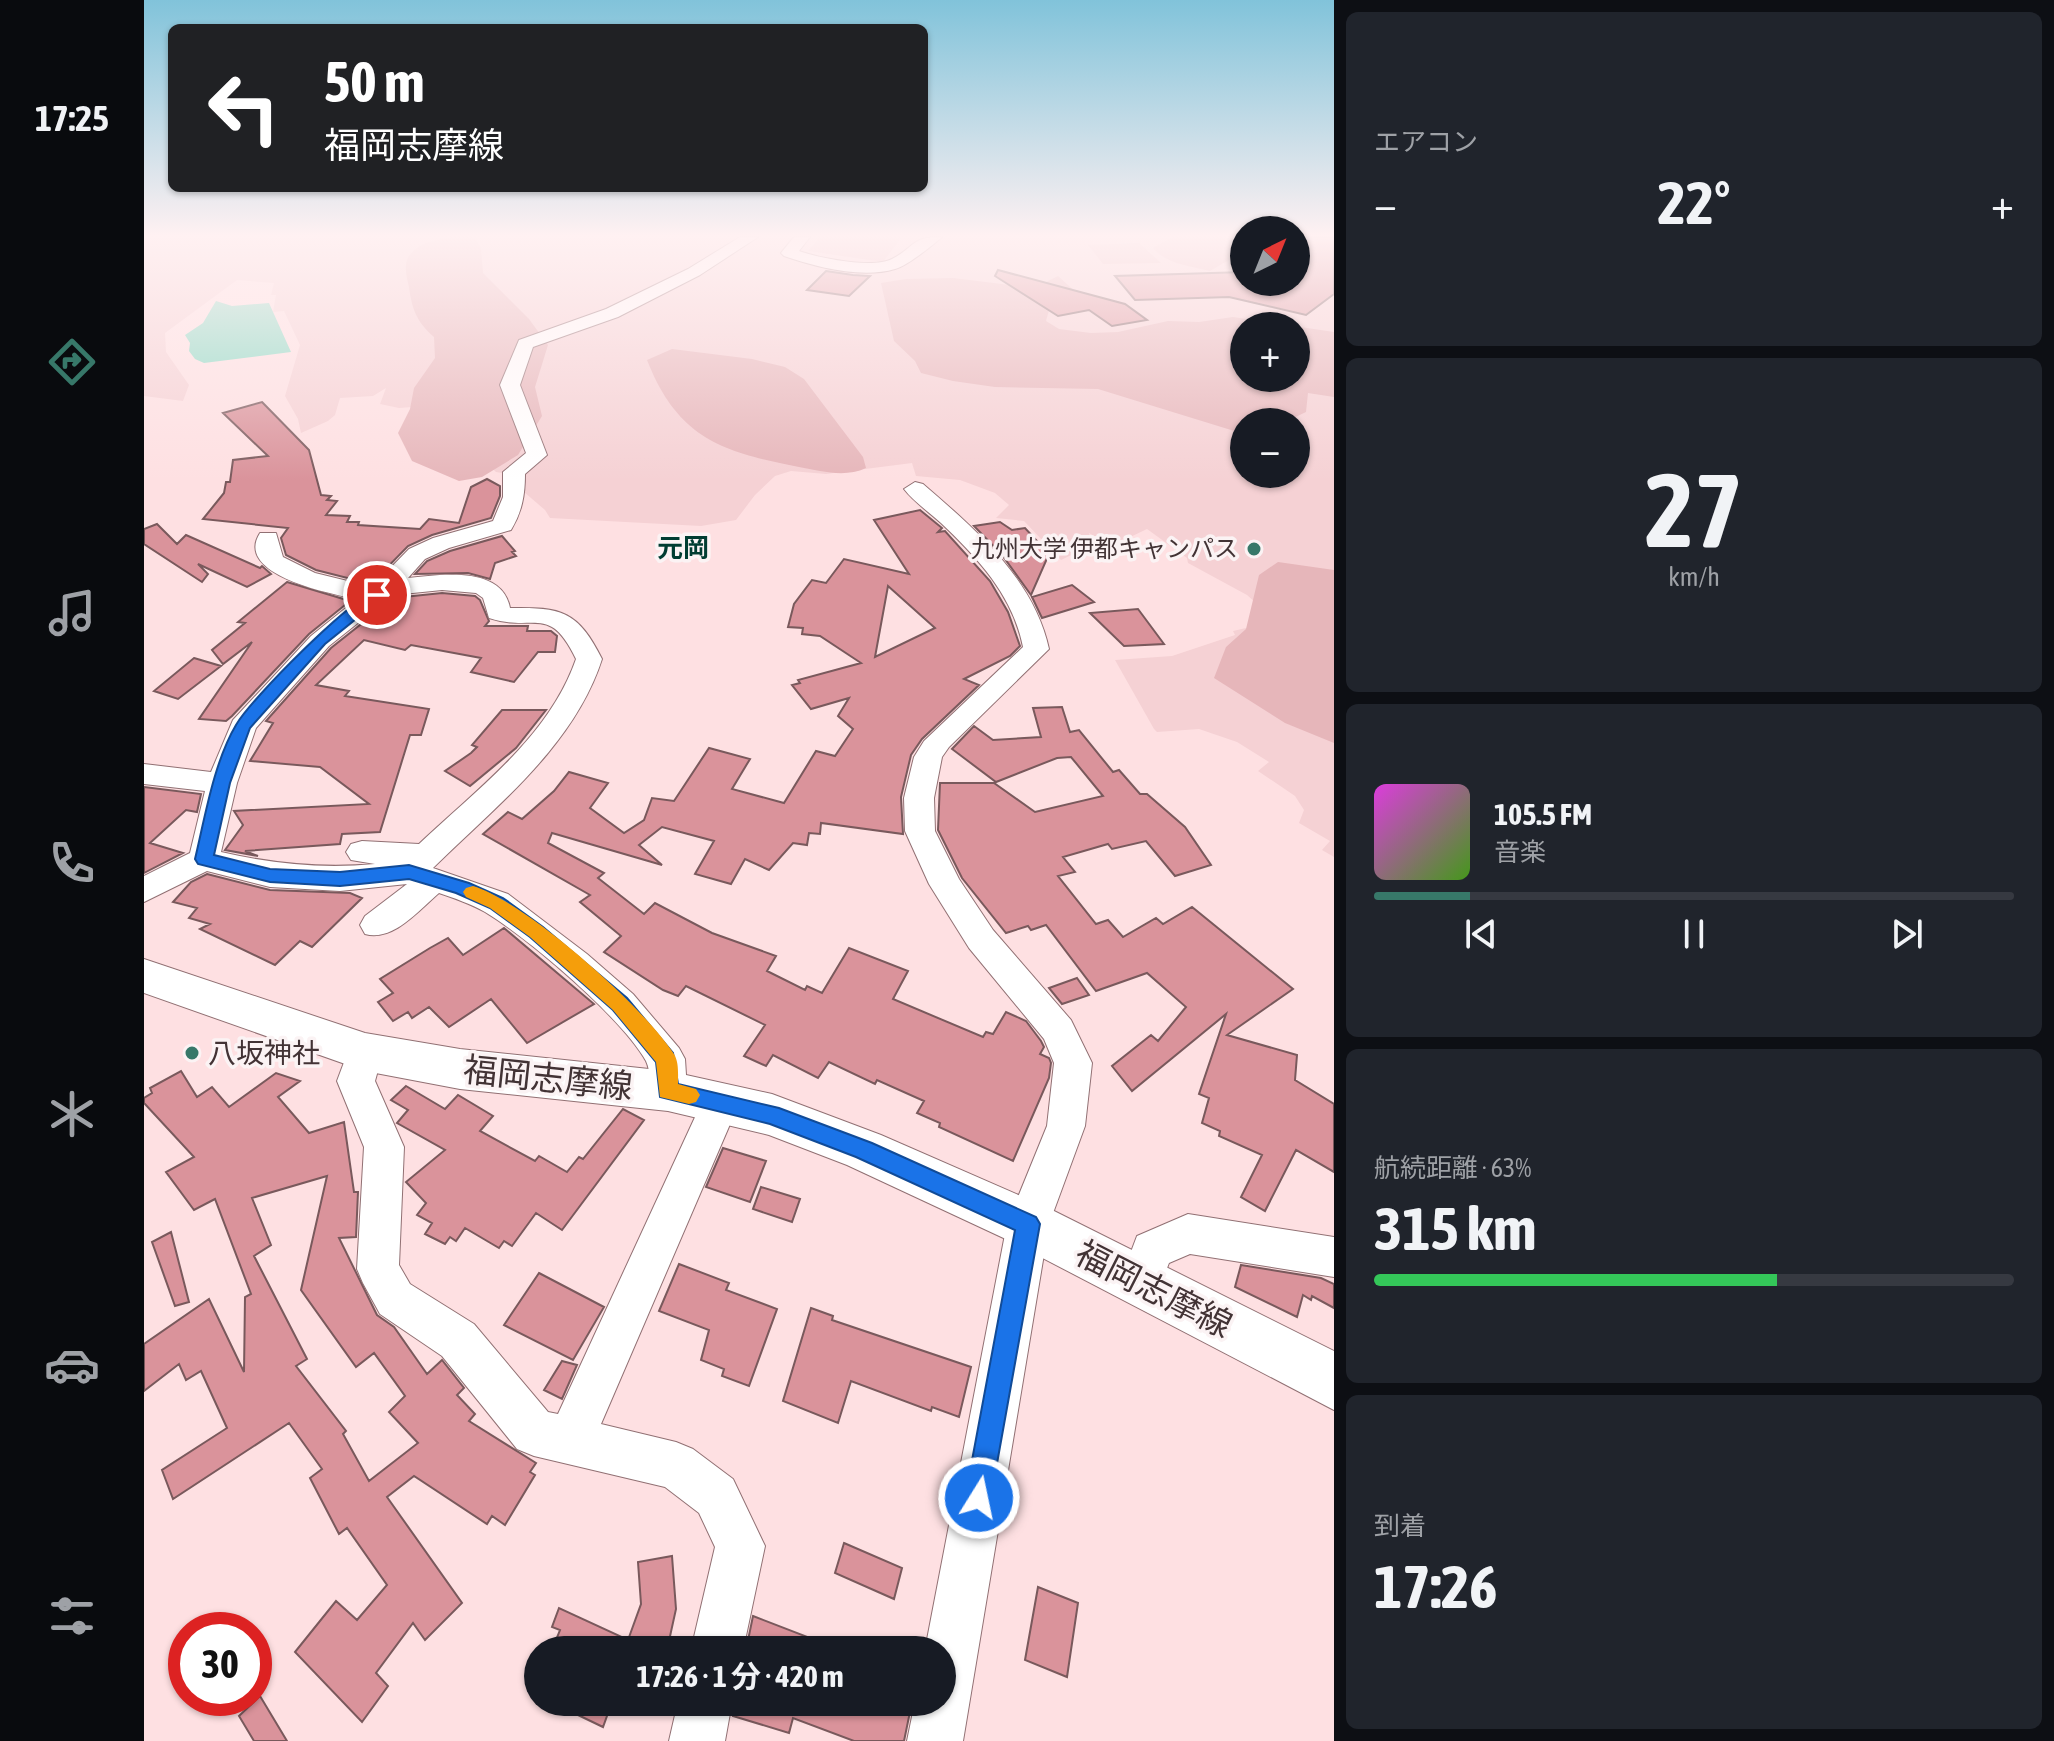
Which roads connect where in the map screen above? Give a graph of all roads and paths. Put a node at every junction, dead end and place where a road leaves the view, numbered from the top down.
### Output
1 (597, 318) edge
2 (915, 489) dead end
3 (268, 538) dead end
4 (381, 592) junction
5 (144, 774) edge
6 (222, 783) junction
7 (362, 852) dead end
8 (204, 859) junction
9 (422, 869) junction
10 (144, 890) edge
11 (377, 925) dead end
12 (144, 976) edge
13 (365, 1052) junction
14 (668, 1091) junction
15 (721, 1101) junction
16 (1028, 1224) junction
17 (1334, 1257) edge
18 (1141, 1281) junction
19 (1334, 1381) edge
20 (570, 1440) junction
21 (720, 1636) edge
22 (702, 1716) edge
23 (697, 1741) edge
24 (935, 1741) edge

1 - 4 street
2 - 16 street
3 - 4 street
4 - 6 street
4 - 9 street
5 - 6 street
6 - 8 street
7 - 9 street
8 - 9 street
8 - 10 street
9 - 11 street
9 - 14 street
12 - 13 main road, 福岡志摩線
13 - 14 main road, 福岡志摩線
13 - 20 street
14 - 15 main road, 福岡志摩線
15 - 16 main road, 福岡志摩線
15 - 20 street
16 - 18 main road, 福岡志摩線
16 - 24 street
17 - 18 street
18 - 19 main road, 福岡志摩線
20 - 21 street
22 - 23 street

